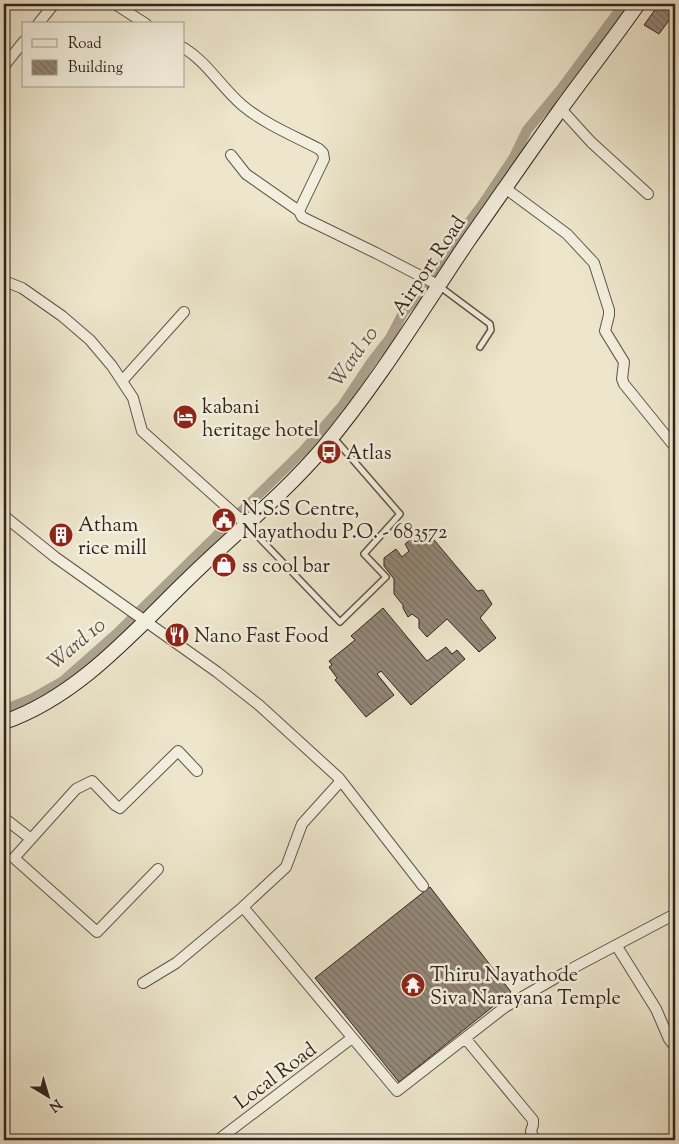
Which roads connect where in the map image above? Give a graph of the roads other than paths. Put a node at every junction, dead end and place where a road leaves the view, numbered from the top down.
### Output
1 (54, 4) edge
2 (115, 4) edge
3 (638, 4) edge
4 (40, 22) edge
5 (143, 22) edge
6 (22, 44) edge
7 (185, 49) edge
8 (4, 66) edge
9 (561, 109) junction
10 (231, 155) dead end
11 (505, 188) junction
12 (648, 194) dead end
13 (299, 211) junction
14 (4, 281) edge
15 (438, 285) junction
16 (184, 312) dead end
17 (480, 346) dead end
18 (122, 382) junction
19 (332, 436) junction
20 (675, 447) edge
21 (4, 516) edge
22 (245, 523) junction
23 (144, 620) junction
24 (4, 722) edge
25 (197, 771) dead end
26 (339, 778) junction
27 (4, 818) edge
28 (31, 839) junction
29 (158, 868) dead end
30 (423, 886) dead end
31 (243, 907) junction
32 (675, 914) edge
33 (616, 945) junction
34 (143, 983) dead end
35 (352, 1038) junction
36 (465, 1038) junction
37 (675, 1047) edge
38 (218, 1140) edge
39 (534, 1140) edge

1 - 4 street
2 - 5 street
3 - 9 main road, Airport Road
6 - 8 street
7 - 13 street
9 - 11 main road, Airport Road
9 - 12 street
10 - 13 street
11 - 15 main road, Airport Road
11 - 20 street
13 - 15 street
14 - 18 street
15 - 17 lane
15 - 19 main road, Airport Road
16 - 18 street
18 - 22 street
19 - 22 main road, Airport Road
19 - 22 lane
21 - 23 street
22 - 23 main road, Airport Road
23 - 24 main road, Airport Road
23 - 26 street
25 - 28 street
26 - 30 street
26 - 31 street
27 - 28 street
28 - 29 street
31 - 34 street
31 - 35 street
32 - 33 street
33 - 36 street
33 - 37 street
35 - 36 street
35 - 38 street, Local Road
36 - 39 street

